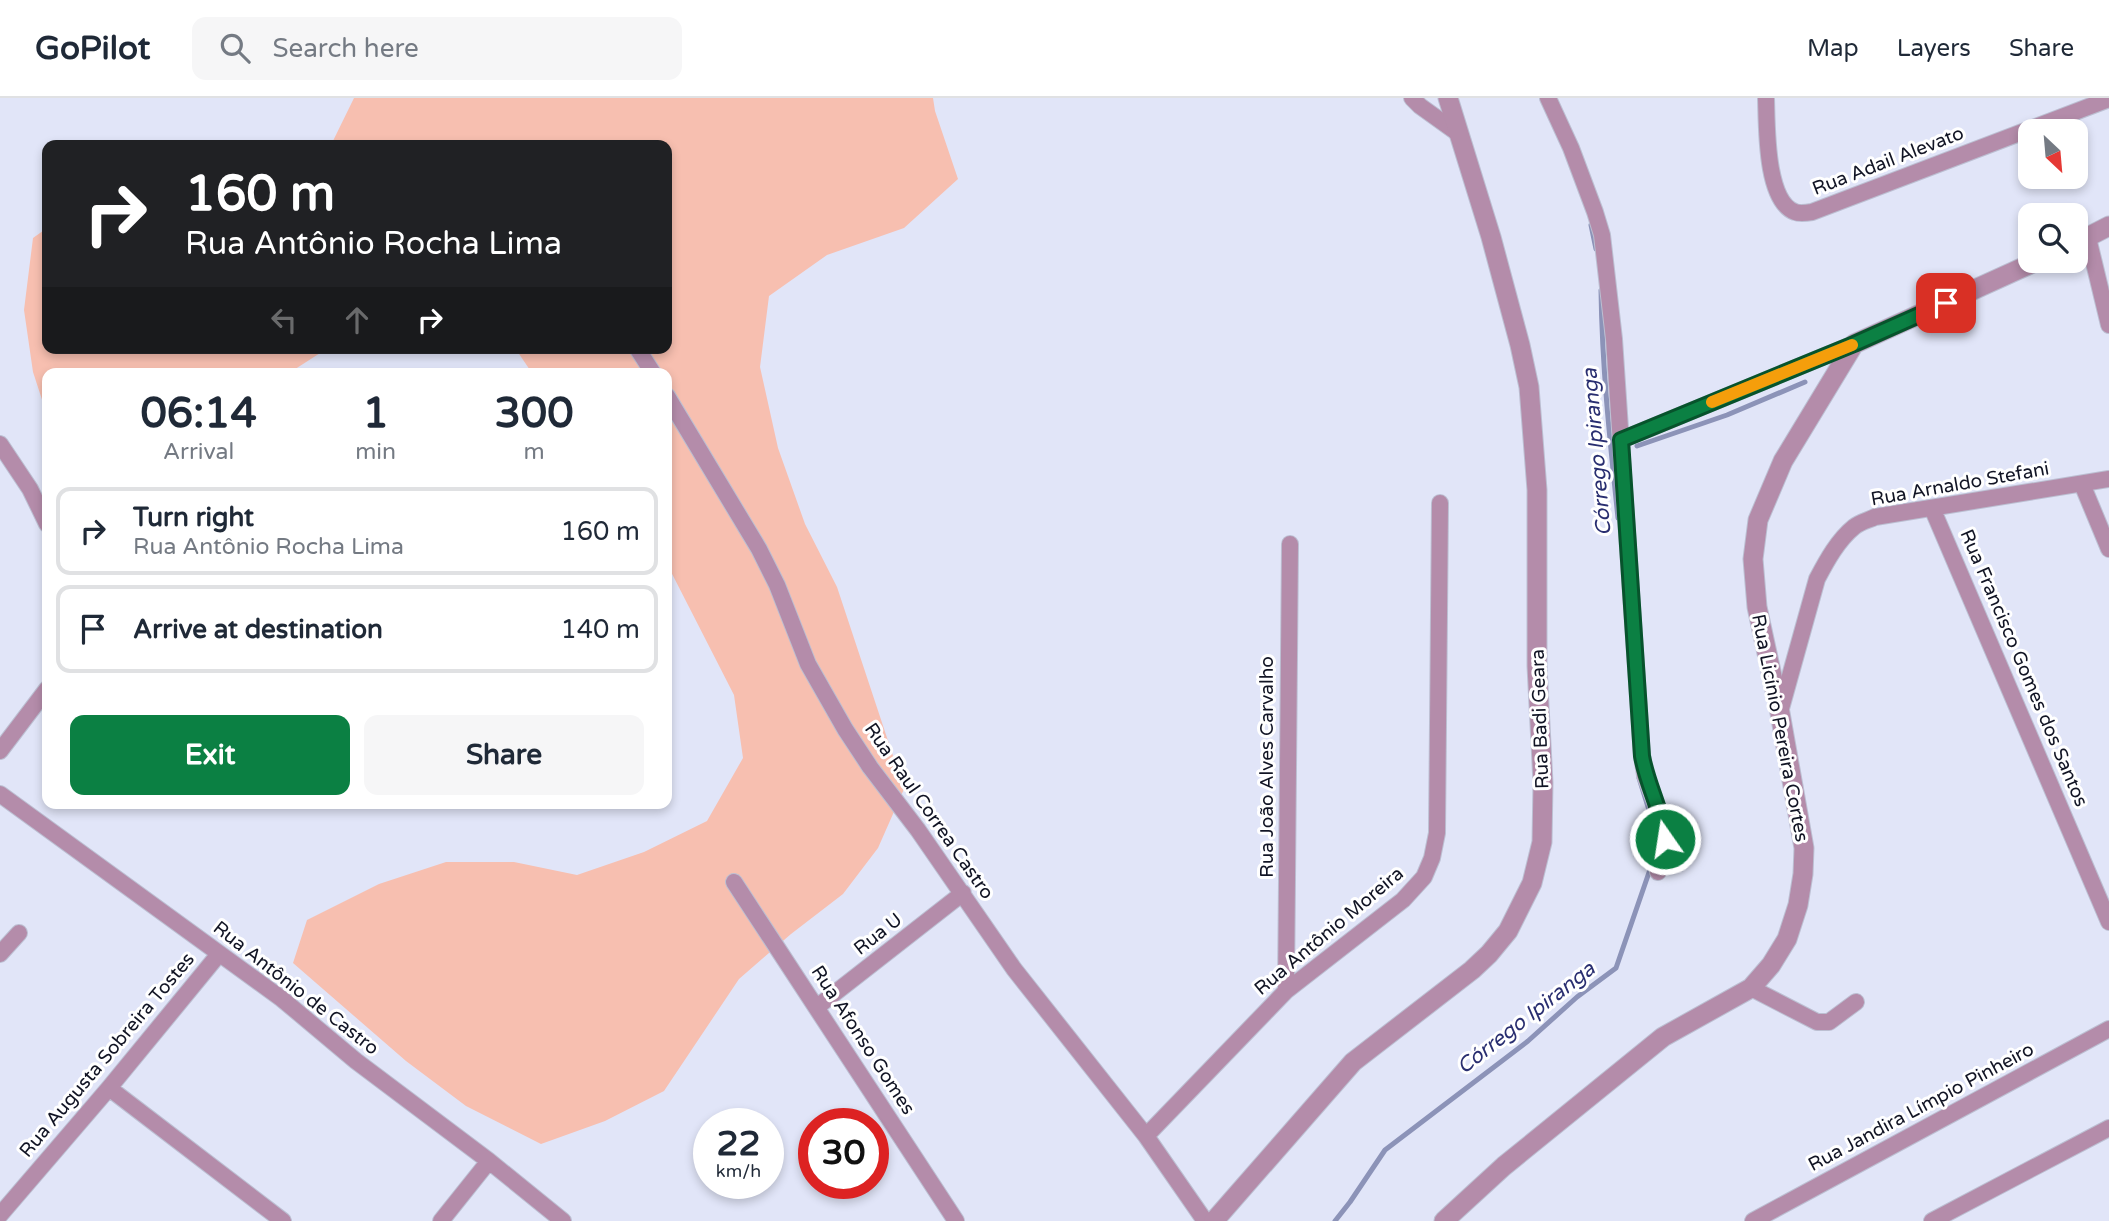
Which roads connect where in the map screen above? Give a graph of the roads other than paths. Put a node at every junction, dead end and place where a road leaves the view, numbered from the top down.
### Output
1 (1412, 98) edge
2 (1448, 98) edge
3 (1548, 98) edge
4 (1766, 98) edge
5 (2109, 99) edge
6 (1459, 134) junction
7 (2109, 226) edge
8 (2088, 238) edge
9 (2088, 260) edge
10 (2018, 270) edge
11 (2109, 326) edge
12 (1854, 344) junction
13 (672, 404) edge
14 (1621, 440) junction
15 (0, 444) edge
16 (2109, 479) edge
17 (2082, 484) junction
18 (1440, 503) dead end
19 (1933, 508) junction
20 (42, 514) edge
21 (1290, 544) dead end
22 (2109, 549) edge
23 (42, 696) edge
24 (1780, 713) junction
25 (0, 751) edge
26 (0, 794) edge
27 (1658, 872) dead end
28 (734, 882) dead end
29 (963, 893) junction
30 (2109, 922) edge
31 (19, 933) dead end
32 (0, 954) edge
33 (219, 954) junction
34 (1751, 988) junction
35 (1286, 991) junction
36 (1856, 1002) dead end
37 (817, 1007) junction
38 (2109, 1029) edge
39 (109, 1088) junction
40 (2109, 1128) edge
41 (1146, 1136) junction
42 (489, 1161) junction
43 (0, 1215) edge
44 (282, 1221) edge
45 (441, 1221) edge
46 (563, 1221) edge
47 (956, 1221) edge
48 (1205, 1221) edge
49 (1214, 1221) edge
50 (1444, 1221) edge
51 (1753, 1221) edge
52 (1932, 1221) edge

1 - 6 street
2 - 6 street, Rua Badi Geara
3 - 14 street
4 - 5 street, Rua Adail Alevato
6 - 49 street, Rua Badi Geara
7 - 8 street
9 - 11 street
10 - 12 street
12 - 14 street
12 - 24 street, Rua Licínio Pereira Cortes
13 - 29 street, Rua Raul Correa Castro
14 - 27 street
15 - 20 street
16 - 17 street, Rua Arnaldo Stefani
17 - 19 street, Rua Arnaldo Stefani
17 - 22 street
18 - 35 street, Rua Antônio Moreira
19 - 24 street, Rua Arnaldo Stefani
19 - 30 street, Rua Francisco Gomes dos Santos
21 - 35 street, Rua João Alves Carvalho
23 - 25 street
24 - 34 street, Rua Licínio Pereira Cortes
26 - 33 street, Rua Antônio de Castro
28 - 37 street, Rua Afonso Gomes
29 - 37 street, Rua U
29 - 41 street, Rua Raul Correa Castro
31 - 32 street
33 - 39 street, Rua Augusta Sobreira Tostes
33 - 42 street, Rua Antônio de Castro
34 - 36 street
34 - 50 street, Rua Licínio Pereira Cortes
35 - 41 street, Rua Antônio Moreira
37 - 47 street, Rua Afonso Gomes
38 - 51 street, Rua Jandira Límpio Pinheiro
39 - 43 street, Rua Augusta Sobreira Tostes
39 - 44 street
40 - 52 street
41 - 48 street, Rua Raul Correa Castro
42 - 45 street
42 - 46 street, Rua Antônio de Castro

